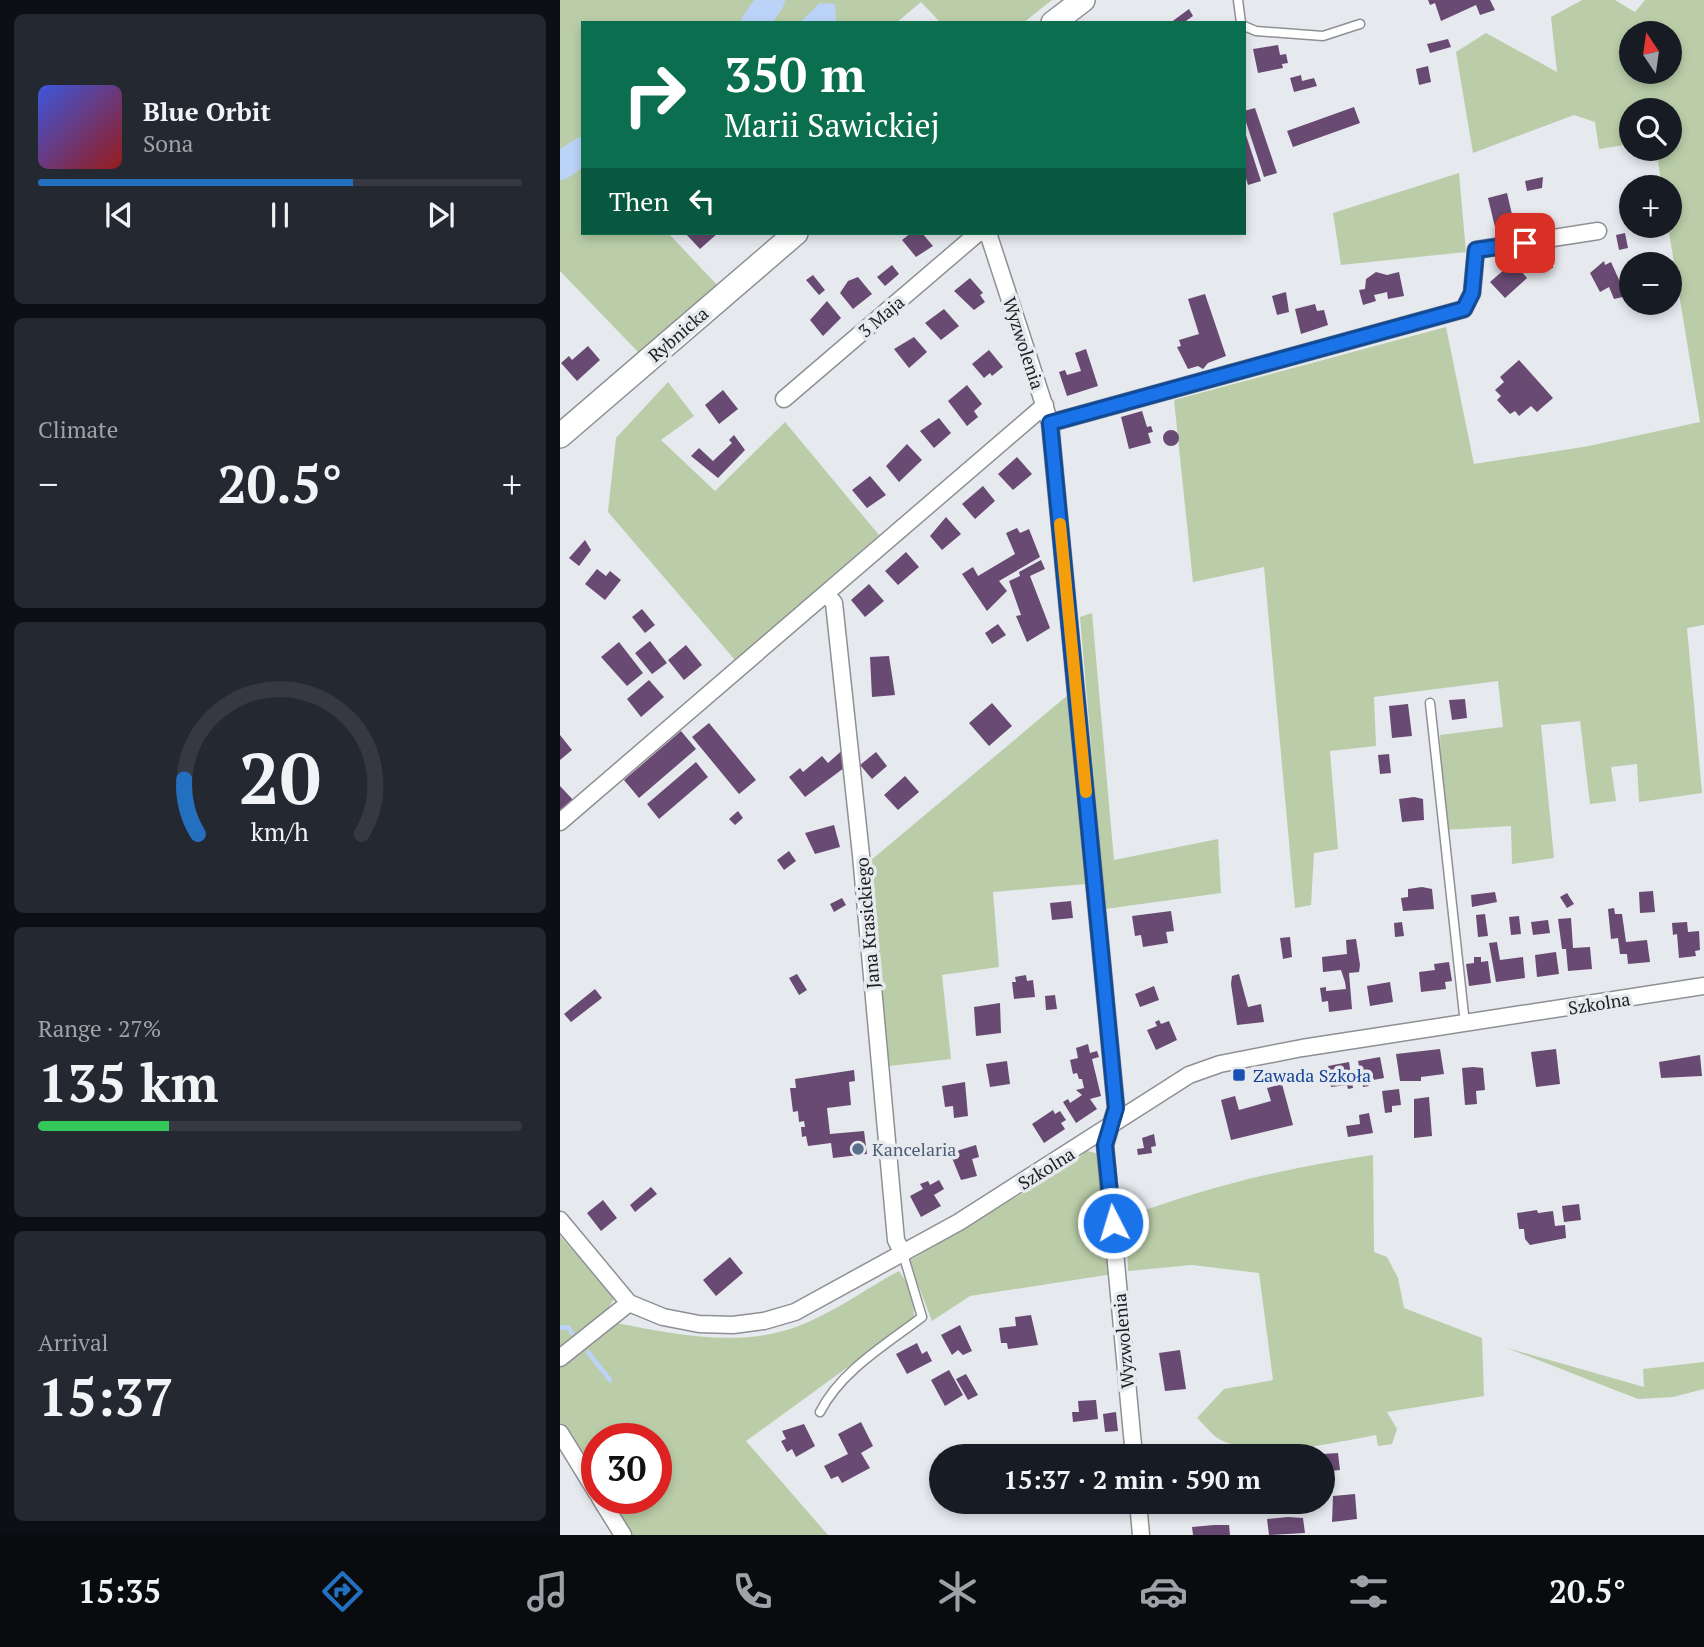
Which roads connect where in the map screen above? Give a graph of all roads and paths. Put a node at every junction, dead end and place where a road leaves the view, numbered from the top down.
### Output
1 (1083, 0) edge
2 (1237, 0) edge
3 (1056, 21) edge
4 (1242, 21) edge
5 (1360, 24) dead end
6 (1246, 26) edge
7 (1598, 231) dead end
8 (794, 235) edge
9 (976, 235) edge
10 (989, 235) edge
11 (783, 399) dead end
12 (1045, 405) junction
13 (1050, 423) junction
14 (560, 436) edge
15 (826, 594) junction
16 (1430, 703) dead end
17 (560, 822) edge
18 (1704, 986) edge
19 (1465, 1024) junction
20 (1111, 1124) junction
21 (560, 1220) edge
22 (903, 1254) junction
23 (629, 1303) junction
24 (560, 1358) edge
25 (820, 1412) dead end
26 (560, 1433) edge
27 (1133, 1444) edge
28 (581, 1467) edge
29 (610, 1514) edge
30 (1139, 1514) edge
31 (623, 1535) edge
32 (1141, 1535) edge

1 - 3 main road
2 - 4 lane
5 - 6 lane
7 - 13 street
8 - 14 main road, Rybnicka
9 - 11 street, 3 Maja
10 - 12 street, Wyzwolenia
12 - 13 street, Wyzwolenia
12 - 15 street
13 - 20 street, Wyzwolenia
15 - 17 street
15 - 22 street, Jana Krasickiego
16 - 19 lane
18 - 19 street, Szkolna
19 - 20 street, Szkolna
20 - 22 street, Szkolna
20 - 27 street, Wyzwolenia
21 - 23 street, Szkolna
22 - 23 street, Szkolna
22 - 25 lane
23 - 24 street
26 - 28 street
29 - 31 street
30 - 32 street

